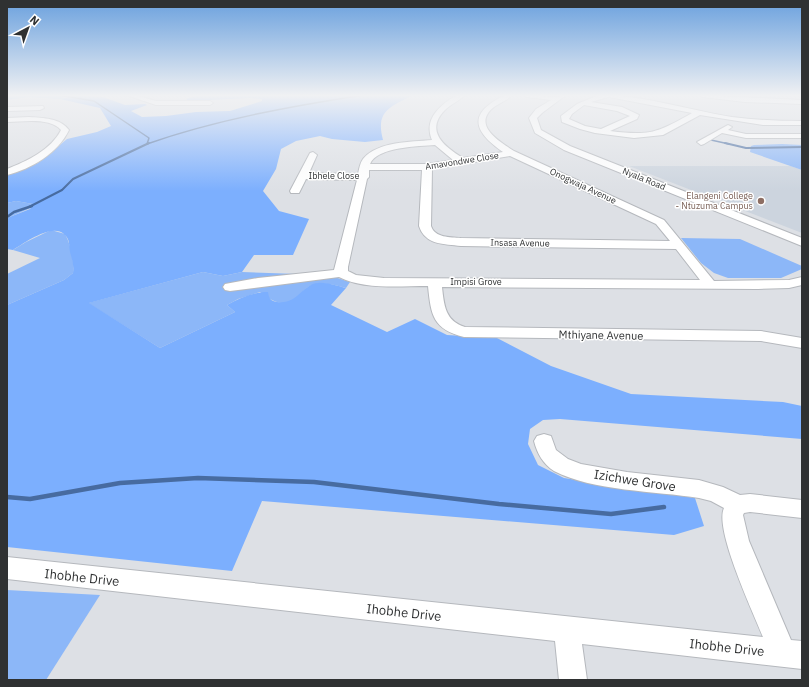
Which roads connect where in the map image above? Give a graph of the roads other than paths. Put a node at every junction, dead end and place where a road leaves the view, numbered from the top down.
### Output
1 (63, 127) edge
2 (433, 127) edge
3 (482, 127) edge
4 (537, 127) edge
5 (584, 127) edge
6 (612, 127) edge
7 (670, 127) edge
8 (604, 131) junction
9 (802, 136) edge
10 (438, 142) junction
11 (701, 142) dead end
12 (511, 153) junction
13 (313, 155) dead end
14 (462, 162) junction
15 (427, 167) junction
16 (7, 172) edge
17 (364, 172) junction
18 (303, 176) junction
19 (296, 191) dead end
20 (802, 242) edge
21 (680, 245) junction
22 (342, 274) junction
23 (434, 282) junction
24 (801, 283) edge
25 (710, 285) junction
26 (230, 287) dead end
27 (802, 343) edge
28 (544, 441) dead end
29 (737, 505) junction
30 (802, 508) edge
31 (7, 568) edge
32 (567, 629) junction
33 (793, 654) edge
34 (573, 680) edge

1 - 16 street
2 - 10 street
3 - 12 street, Onogwaja Avenue
4 - 20 street, Nyala Road
5 - 8 street
6 - 8 street
7 - 8 street
9 - 11 street
10 - 14 street
10 - 17 street
12 - 14 street, Amavondwe Close
12 - 21 street, Onogwaja Avenue
13 - 18 street, Ibhele Close
14 - 15 street, Amavondwe Close
15 - 17 street, Amavondwe Close
15 - 21 street, Insasa Avenue
17 - 18 street, Ibhele Close
17 - 22 street
18 - 19 street, Ibhele Close
21 - 25 street, Onogwaja Avenue
22 - 23 street, Impisi Grove
22 - 26 street
23 - 25 street, Impisi Grove
23 - 27 street, Mthiyane Avenue
24 - 25 street, Impisi Grove
28 - 29 street, Izichwe Grove
29 - 30 street
29 - 33 street
31 - 32 street, Ihobhe Drive
32 - 33 street, Ihobhe Drive
32 - 34 street

